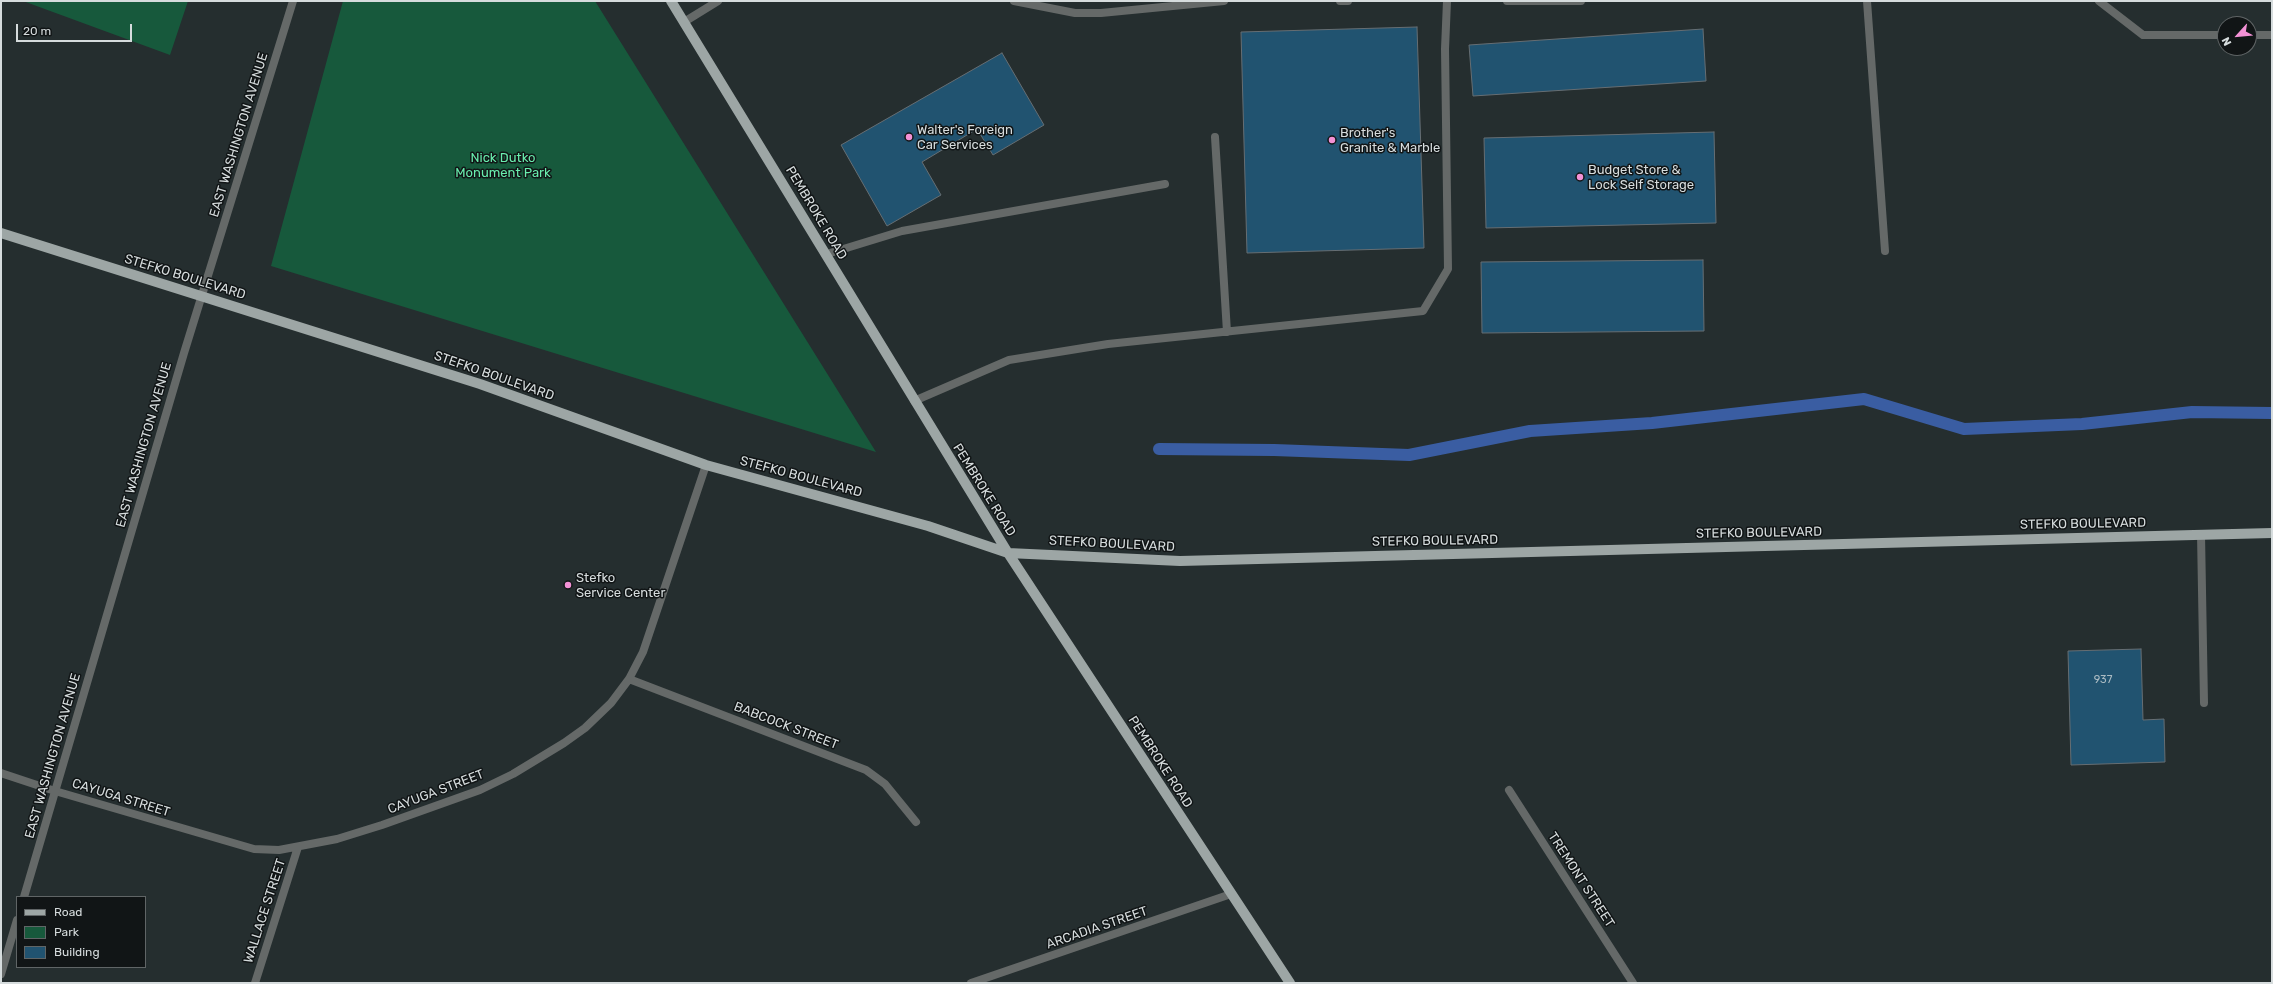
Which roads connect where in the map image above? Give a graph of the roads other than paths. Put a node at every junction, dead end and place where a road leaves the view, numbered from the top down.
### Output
1 (293, 1) edge
2 (671, 1) edge
3 (718, 1) edge
4 (1014, 1) edge
5 (1224, 1) edge
6 (1340, 1) edge
7 (1348, 1) edge
8 (1448, 1) edge
9 (1507, 1) edge
10 (1581, 1) edge
11 (1866, 1) edge
12 (2099, 1) edge
13 (684, 22) junction
14 (2272, 34) edge
15 (2217, 35) edge
16 (2257, 35) edge
17 (1215, 137) dead end
18 (1165, 184) dead end
19 (1, 233) edge
20 (1885, 251) dead end
21 (827, 254) junction
22 (202, 295) junction
23 (1227, 332) junction
24 (914, 401) junction
25 (706, 465) junction
26 (2272, 533) edge
27 (2201, 534) junction
28 (1008, 553) junction
29 (629, 679) junction
30 (2204, 703) dead end
31 (1, 773) edge
32 (1509, 790) dead end
33 (55, 791) junction
34 (916, 822) dead end
35 (298, 847) junction
36 (1231, 894) junction
37 (24, 896) edge
38 (16, 923) edge
39 (1, 974) edge
40 (255, 983) edge
41 (971, 983) edge
42 (1290, 983) edge
43 (1633, 983) edge

1 - 22 street, EAST WASHINGTON AVENUE
2 - 13 main road, PEMBROKE ROAD
3 - 13 street
4 - 5 street
6 - 7 street
8 - 23 street
9 - 10 street
11 - 20 street
12 - 15 street
13 - 21 main road, PEMBROKE ROAD
14 - 16 street
17 - 23 street
18 - 21 street
19 - 22 main road, STEFKO BOULEVARD
21 - 24 main road, PEMBROKE ROAD
22 - 25 main road, STEFKO BOULEVARD
22 - 33 street, EAST WASHINGTON AVENUE
23 - 24 street
24 - 28 main road, PEMBROKE ROAD
25 - 28 main road, STEFKO BOULEVARD
25 - 29 street, CAYUGA STREET
26 - 27 main road, STEFKO BOULEVARD
27 - 28 main road, STEFKO BOULEVARD
27 - 30 street
28 - 36 main road, PEMBROKE ROAD
29 - 34 street, BABCOCK STREET
29 - 35 street, CAYUGA STREET
31 - 33 street, CAYUGA STREET
32 - 43 street, TREMONT STREET
33 - 35 street, CAYUGA STREET
33 - 37 street, EAST WASHINGTON AVENUE
35 - 40 street, WALLACE STREET
36 - 41 street, ARCADIA STREET
36 - 42 main road, PEMBROKE ROAD
38 - 39 street

